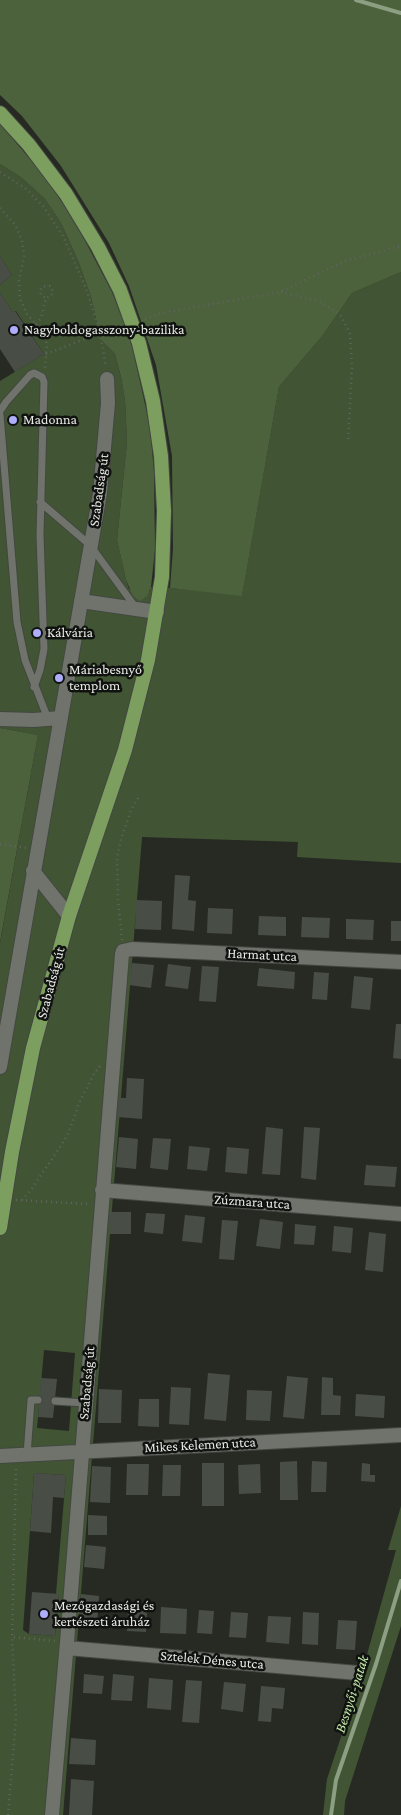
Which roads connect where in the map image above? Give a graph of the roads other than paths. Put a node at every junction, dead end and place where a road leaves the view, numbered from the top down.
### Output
1 (0, 114) edge
2 (106, 379) road end
3 (0, 413) edge
4 (40, 502) junction
5 (90, 545) junction
6 (81, 601) junction
7 (137, 609) junction
8 (157, 612) junction
9 (34, 687) junction
10 (55, 718) junction
11 (0, 719) edge
12 (33, 871) junction
13 (69, 916) junction
14 (124, 951) joint
15 (401, 962) edge
16 (0, 1067) edge
17 (102, 1197) junction
18 (401, 1214) edge
19 (0, 1228) edge
20 (38, 1400) dead end
21 (55, 1401) dead end
22 (85, 1403) junction
23 (401, 1435) edge
24 (82, 1451) junction
25 (22, 1455) junction
26 (0, 1456) edge
27 (67, 1645) junction
28 (358, 1673) dead end
29 (52, 1815) edge

1 - 8 main road, Szabadság út
2 - 5 street, Szabadság út
3 - 4 lane
3 - 9 lane
4 - 5 lane
4 - 9 lane
5 - 6 street, Szabadság út
5 - 7 lane
6 - 7 street
6 - 10 street, Szabadság út
7 - 8 street
8 - 13 main road, Szabadság út
9 - 10 lane
10 - 11 street
10 - 12 street, Szabadság út
12 - 13 street
12 - 16 street, Szabadság út
13 - 19 main road, Szabadság út
14 - 15 street, Harmat utca
14 - 17 street, Szabadság út
17 - 18 street, Zúzmara utca
17 - 22 street, Szabadság út
20 - 25 lane
21 - 22 lane
22 - 24 street, Szabadság út
23 - 24 street, Mikes Kelemen utca
24 - 25 street, Mikes Kelemen utca
24 - 27 street, Szabadság út
25 - 26 street, Mikes Kelemen utca
27 - 28 street, Sztelek Dénes utca
27 - 29 street, Szabadság út

